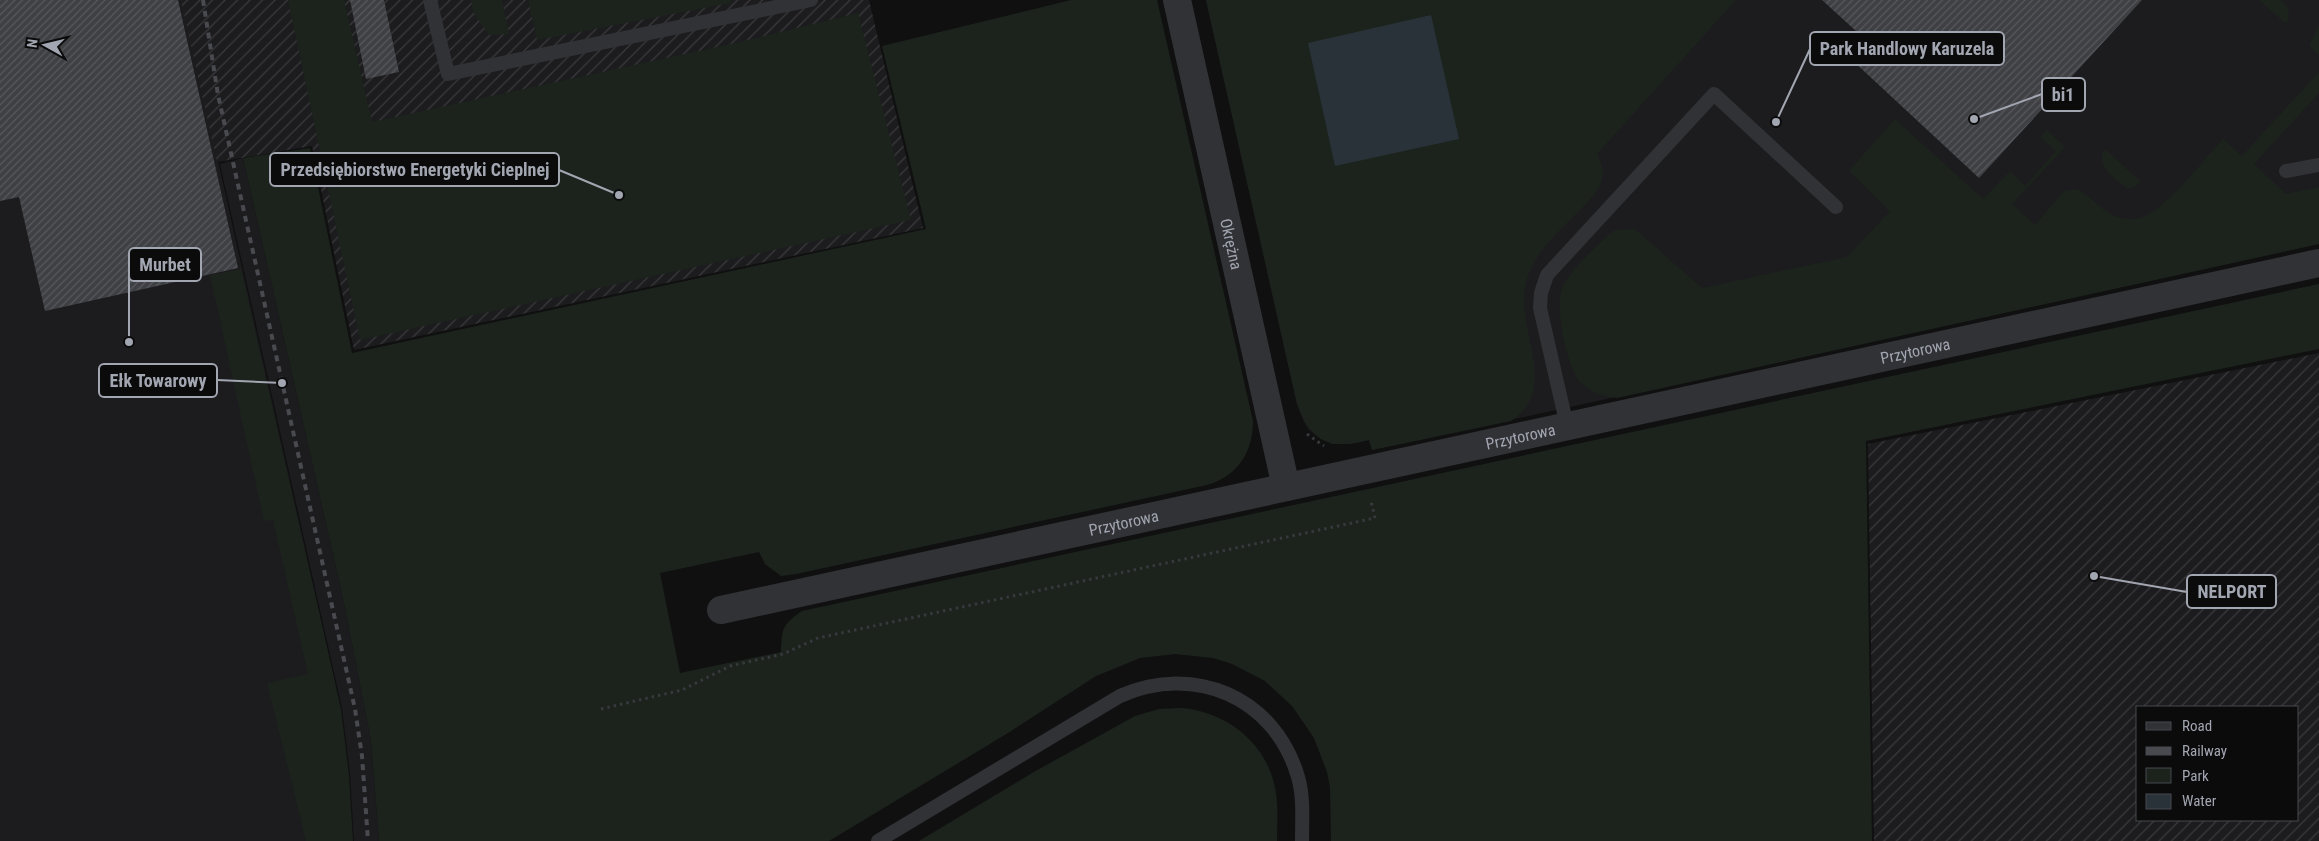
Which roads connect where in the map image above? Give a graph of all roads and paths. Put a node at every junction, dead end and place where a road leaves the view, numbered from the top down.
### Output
1 (430, 0) edge
2 (811, 0) edge
3 (1177, 0) edge
4 (784, 2) edge
5 (2319, 165) edge
6 (2286, 172) dead end
7 (1836, 207) dead end
8 (2319, 263) edge
9 (1566, 426) junction
10 (1301, 428) dead end
11 (1330, 448) dead end
12 (1366, 470) junction
13 (1286, 487) junction
14 (721, 610) dead end
15 (601, 709) dead end
16 (878, 841) edge
17 (1302, 841) edge

1 - 4 lane
2 - 4 lane
3 - 13 street, Okrężna
5 - 6 lane
7 - 9 lane
8 - 9 street, Przytorowa
9 - 12 street, Przytorowa
10 - 11 path
12 - 13 street, Przytorowa
12 - 15 path
13 - 14 street, Przytorowa
16 - 17 lane

